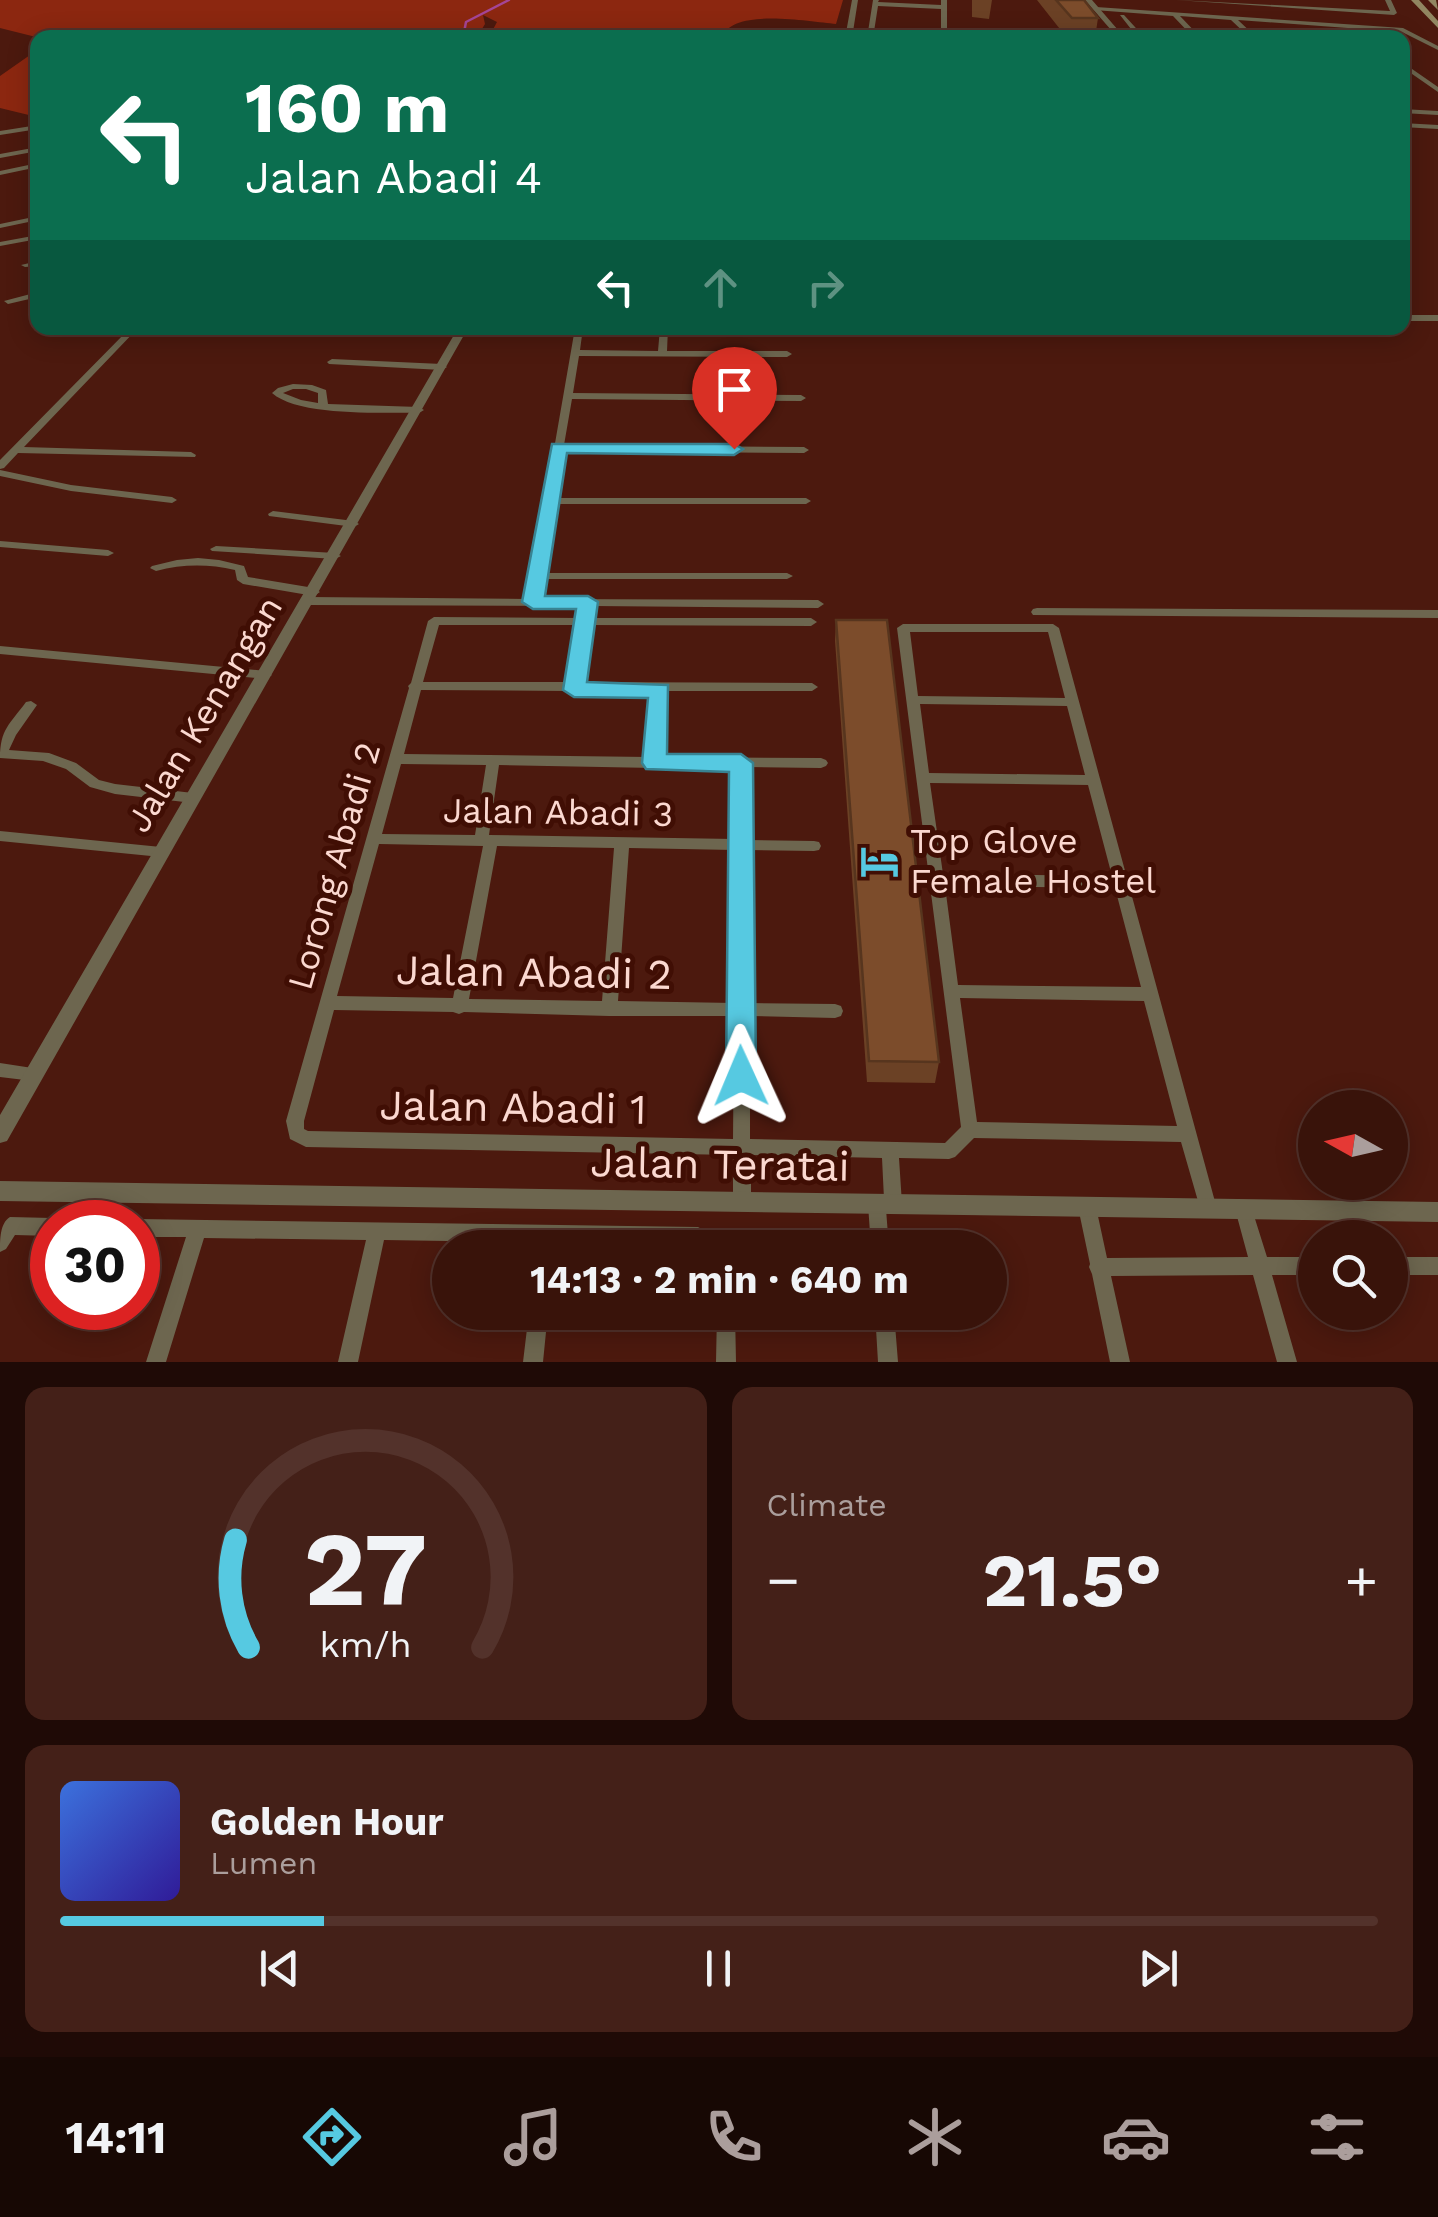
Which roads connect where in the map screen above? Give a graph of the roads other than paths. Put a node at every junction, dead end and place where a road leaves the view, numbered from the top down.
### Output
1 (855, 0) edge
2 (1088, 0) edge
3 (1178, 0) edge
4 (1336, 0) edge
5 (1388, 0) edge
6 (1415, 0) edge
7 (1432, 0) edge
8 (876, 2) edge
9 (1228, 2) edge
10 (944, 3) edge
11 (1283, 4) edge
12 (1438, 8) edge
13 (1097, 10) junction
14 (1341, 11) junction
15 (1173, 13) junction
16 (1122, 16) dead end
17 (1232, 18) junction
18 (1292, 22) junction
19 (1352, 26) junction
20 (1438, 26) edge
21 (849, 30) edge
22 (871, 30) edge
23 (944, 30) edge
24 (1115, 30) edge
25 (1135, 30) edge
26 (1190, 30) edge
27 (1245, 30) edge
28 (1302, 30) edge
29 (1357, 30) edge
30 (1398, 30) edge
31 (1410, 31) edge
32 (1438, 48) edge
33 (1410, 70) edge
34 (1438, 90) edge
35 (1438, 112) edge
36 (1410, 114) edge
37 (1410, 117) edge
38 (1438, 124) edge
39 (30, 128) edge
40 (0, 133) edge
41 (30, 150) edge
42 (0, 156) edge
43 (30, 167) edge
44 (0, 173) edge
45 (30, 220) edge
46 (0, 226) edge
47 (30, 238) edge
48 (0, 244) edge
49 (30, 264) edge
50 (25, 265) dead end
51 (30, 296) edge
52 (8, 302) dead end
53 (1410, 318) edge
54 (1438, 318) edge
55 (127, 335) edge
56 (459, 335) edge
57 (578, 335) edge
58 (663, 335) edge
59 (574, 353) junction
60 (662, 353) junction
61 (788, 354) dead end
62 (332, 362) dead end
63 (442, 367) junction
64 (567, 396) junction
65 (801, 398) dead end
66 (322, 406) dead end
67 (418, 410) junction
68 (0, 444) edge
69 (558, 448) junction
70 (17, 449) junction
71 (804, 450) dead end
72 (191, 455) dead end
73 (0, 470) edge
74 (172, 500) dead end
75 (550, 501) junction
76 (806, 502) dead end
77 (273, 514) dead end
78 (354, 524) junction
79 (0, 544) edge
80 (216, 549) dead end
81 (108, 554) dead end
82 (335, 556) junction
83 (156, 568) dead end
84 (537, 576) junction
85 (787, 576) dead end
86 (312, 596) junction
87 (533, 602) junction
88 (588, 602) junction
89 (818, 604) dead end
90 (1037, 612) dead end
91 (1438, 614) edge
92 (586, 622) junction
93 (811, 622) dead end
94 (0, 650) edge
95 (266, 675) junction
96 (414, 686) junction
97 (812, 687) dead end
98 (574, 690) junction
99 (660, 690) junction
100 (913, 700) junction
101 (1073, 702) junction
102 (32, 705) dead end
103 (1, 754) edge
104 (396, 759) junction
105 (493, 761) junction
106 (654, 763) junction
107 (741, 763) junction
108 (821, 763) dead end
109 (923, 778) junction
110 (1094, 780) junction
111 (192, 798) junction
112 (0, 836) edge
113 (373, 839) junction
114 (486, 841) junction
115 (622, 843) junction
116 (741, 845) junction
117 (814, 846) dead end
118 (160, 852) junction
119 (937, 880) junction
120 (1121, 882) junction
121 (951, 991) junction
122 (1151, 994) junction
123 (327, 1002) junction
124 (459, 1007) junction
125 (609, 1009) junction
126 (740, 1010) junction
127 (835, 1010) dead end
128 (0, 1070) edge
129 (33, 1074) junction
130 (295, 1121) joint
131 (970, 1130) junction
132 (0, 1134) edge
133 (1188, 1134) junction
134 (742, 1145) junction
135 (890, 1150) junction
136 (0, 1191) edge
137 (742, 1201) junction
138 (885, 1204) junction
139 (1086, 1207) junction
140 (1208, 1209) junction
141 (1244, 1209) junction
142 (1438, 1212) edge
143 (160, 1229) edge
144 (30, 1230) edge
145 (197, 1230) junction
146 (882, 1230) edge
147 (377, 1232) junction
148 (5, 1234) edge
149 (432, 1235) edge
150 (1260, 1266) junction
151 (1298, 1266) edge
152 (1408, 1266) edge
153 (1438, 1266) edge
154 (1098, 1267) junction
155 (536, 1330) edge
156 (726, 1330) edge
157 (885, 1330) edge
158 (156, 1362) edge
159 (348, 1362) edge
160 (533, 1362) edge
161 (726, 1362) edge
162 (888, 1362) edge
163 (1120, 1362) edge
164 (1287, 1362) edge

1 - 21 street
2 - 13 street
3 - 9 street
4 - 14 street
5 - 14 street
6 - 20 main road
7 - 12 main road
8 - 10 street
8 - 22 street
9 - 11 street
10 - 23 street
11 - 14 street
13 - 15 street
13 - 24 street
15 - 17 street
15 - 26 street
16 - 25 street
17 - 18 street
17 - 27 street
18 - 19 street
18 - 28 street
19 - 29 street
19 - 30 street
31 - 32 street
33 - 34 street
35 - 36 street
37 - 38 street
39 - 40 street
41 - 42 street
43 - 44 street
45 - 46 street
47 - 48 street
49 - 50 street
51 - 52 street
53 - 54 street
55 - 70 street
56 - 63 street, Jalan Kenangan
57 - 59 street
58 - 60 street
59 - 60 street
59 - 64 street
60 - 61 street
62 - 63 street
63 - 67 street, Jalan Kenangan
64 - 65 street
64 - 69 street
66 - 67 street
67 - 78 street, Jalan Kenangan
68 - 70 street
69 - 71 street
69 - 75 street
70 - 72 street
70 - 73 street
73 - 74 street
75 - 76 street
75 - 84 street
77 - 78 street
78 - 82 street, Jalan Kenangan
79 - 81 street
80 - 82 street
82 - 86 street, Jalan Kenangan
83 - 86 street
84 - 85 street
84 - 87 street
86 - 87 street
86 - 95 street, Jalan Kenangan
87 - 88 street
88 - 89 street
88 - 92 street
90 - 91 street
92 - 93 street
92 - 96 street, Lorong Abadi 2
92 - 98 street
94 - 95 street
95 - 111 street, Jalan Kenangan
96 - 98 street
96 - 104 street, Lorong Abadi 2
97 - 99 street
98 - 99 street
99 - 106 street
100 - 101 street
100 - 101 street
100 - 109 street
101 - 110 street
102 - 103 street
103 - 111 street
104 - 105 street
104 - 113 street, Lorong Abadi 2
105 - 106 street
105 - 114 street
106 - 107 street
107 - 108 street
107 - 116 street
109 - 110 street
109 - 119 street
110 - 120 street
111 - 118 street, Jalan Kenangan
112 - 118 street
113 - 114 street, Jalan Abadi 3
113 - 123 street, Lorong Abadi 2
114 - 115 street, Jalan Abadi 3
114 - 124 street
115 - 116 street, Jalan Abadi 3
115 - 125 street
116 - 117 street, Jalan Abadi 3
116 - 126 street
118 - 129 street, Jalan Kenangan
119 - 120 street
119 - 121 street
120 - 122 street
121 - 122 street
121 - 131 street
122 - 133 street
123 - 124 street, Jalan Abadi 2
123 - 130 street, Lorong Abadi 2
124 - 125 street, Jalan Abadi 2
125 - 126 street, Jalan Abadi 2
126 - 127 street, Jalan Abadi 2
126 - 134 street
128 - 129 street
129 - 132 street, Jalan Kenangan
130 - 134 street, Jalan Abadi 1
131 - 133 street
131 - 135 street
133 - 140 street
134 - 135 street
134 - 137 street
135 - 138 street
136 - 137 street, Jalan Teratai
137 - 138 street, Jalan Teratai
138 - 139 street, Jalan Teratai
138 - 146 street
139 - 140 street, Jalan Teratai
139 - 154 street
140 - 141 street, Jalan Teratai
141 - 142 street, Jalan Teratai
141 - 150 street
143 - 145 street
144 - 148 street
145 - 147 street
145 - 158 street
147 - 149 street
147 - 159 street
150 - 151 street
150 - 154 street
150 - 164 street
152 - 153 street
154 - 163 street
155 - 160 street
156 - 161 street
157 - 162 street

